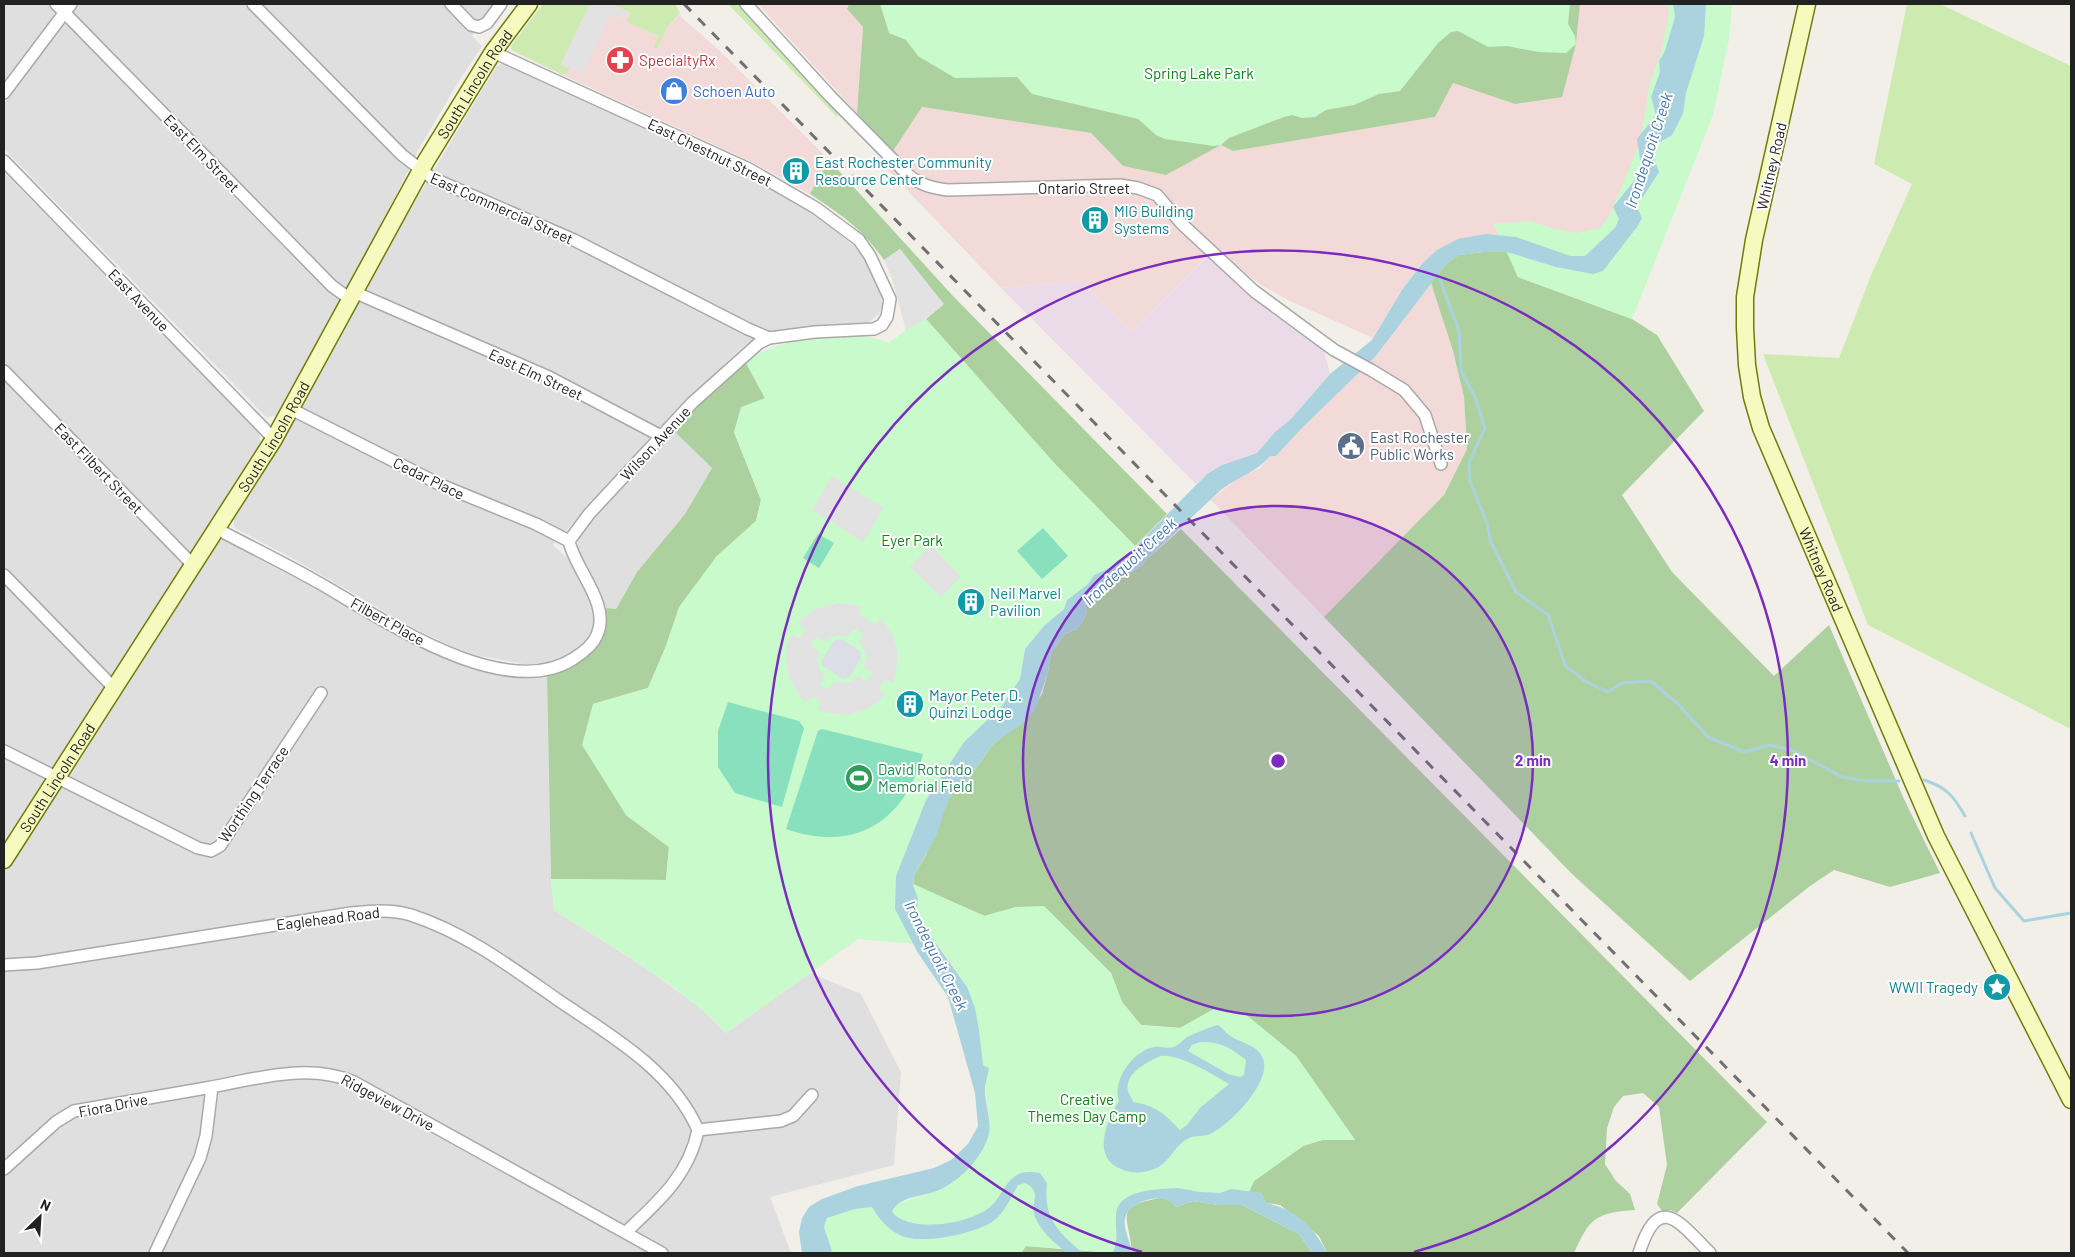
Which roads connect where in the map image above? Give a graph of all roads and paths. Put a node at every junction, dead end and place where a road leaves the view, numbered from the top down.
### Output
1 (56, 4) edge
2 (253, 4) edge
3 (450, 4) edge
4 (501, 4) edge
5 (529, 4) edge
6 (746, 4) edge
7 (1807, 4) edge
8 (68, 8) edge
9 (493, 52) junction
10 (4, 93) edge
11 (4, 161) edge
12 (421, 170) junction
13 (352, 295) junction
14 (882, 325) joint
15 (769, 338) junction
16 (4, 371) edge
17 (291, 409) junction
18 (661, 436) junction
19 (274, 438) junction
20 (1441, 464) dead end
21 (217, 529) junction
22 (569, 540) junction
23 (193, 565) junction
24 (4, 575) edge
25 (115, 689) junction
26 (321, 693) dead end
27 (4, 751) edge
28 (58, 777) junction
29 (4, 860) edge
30 (4, 965) edge
31 (212, 1088) junction
32 (812, 1096) dead end
33 (2071, 1100) edge
34 (698, 1130) junction
35 (4, 1169) edge
36 (626, 1232) junction
37 (156, 1253) edge
38 (662, 1253) edge
39 (1639, 1253) edge
40 (1710, 1253) edge

1 - 8 street, East Elm Street
2 - 12 street, East Commercial Street
3 - 4 street
5 - 9 main road, South Lincoln Road
6 - 20 street, Ontario Street
7 - 33 main road, Whitney Road
8 - 10 street
8 - 13 street, East Elm Street
9 - 12 main road, South Lincoln Road
9 - 14 street, East Chestnut Street
11 - 19 street, East Avenue
12 - 13 main road, South Lincoln Road
12 - 15 street, East Commercial Street
13 - 17 main road, South Lincoln Road
13 - 18 street, East Elm Street
14 - 15 street, Wilson Avenue
15 - 18 street, Wilson Avenue
16 - 23 street, East Filbert Street
17 - 19 main road, South Lincoln Road
17 - 22 street, Cedar Place
18 - 22 street, Wilson Avenue
19 - 21 main road, South Lincoln Road
21 - 22 street, Filbert Place
21 - 23 main road, South Lincoln Road
23 - 25 main road, South Lincoln Road
24 - 25 street
25 - 28 main road, South Lincoln Road
26 - 28 street, Worthing Terrace
27 - 28 street
28 - 29 main road, South Lincoln Road
30 - 34 street, Eaglehead Road
31 - 35 street, Fiora Drive
31 - 36 street, Ridgeview Drive
31 - 37 street
32 - 34 street
34 - 36 street
36 - 38 street, Ridgeview Drive
39 - 40 street

